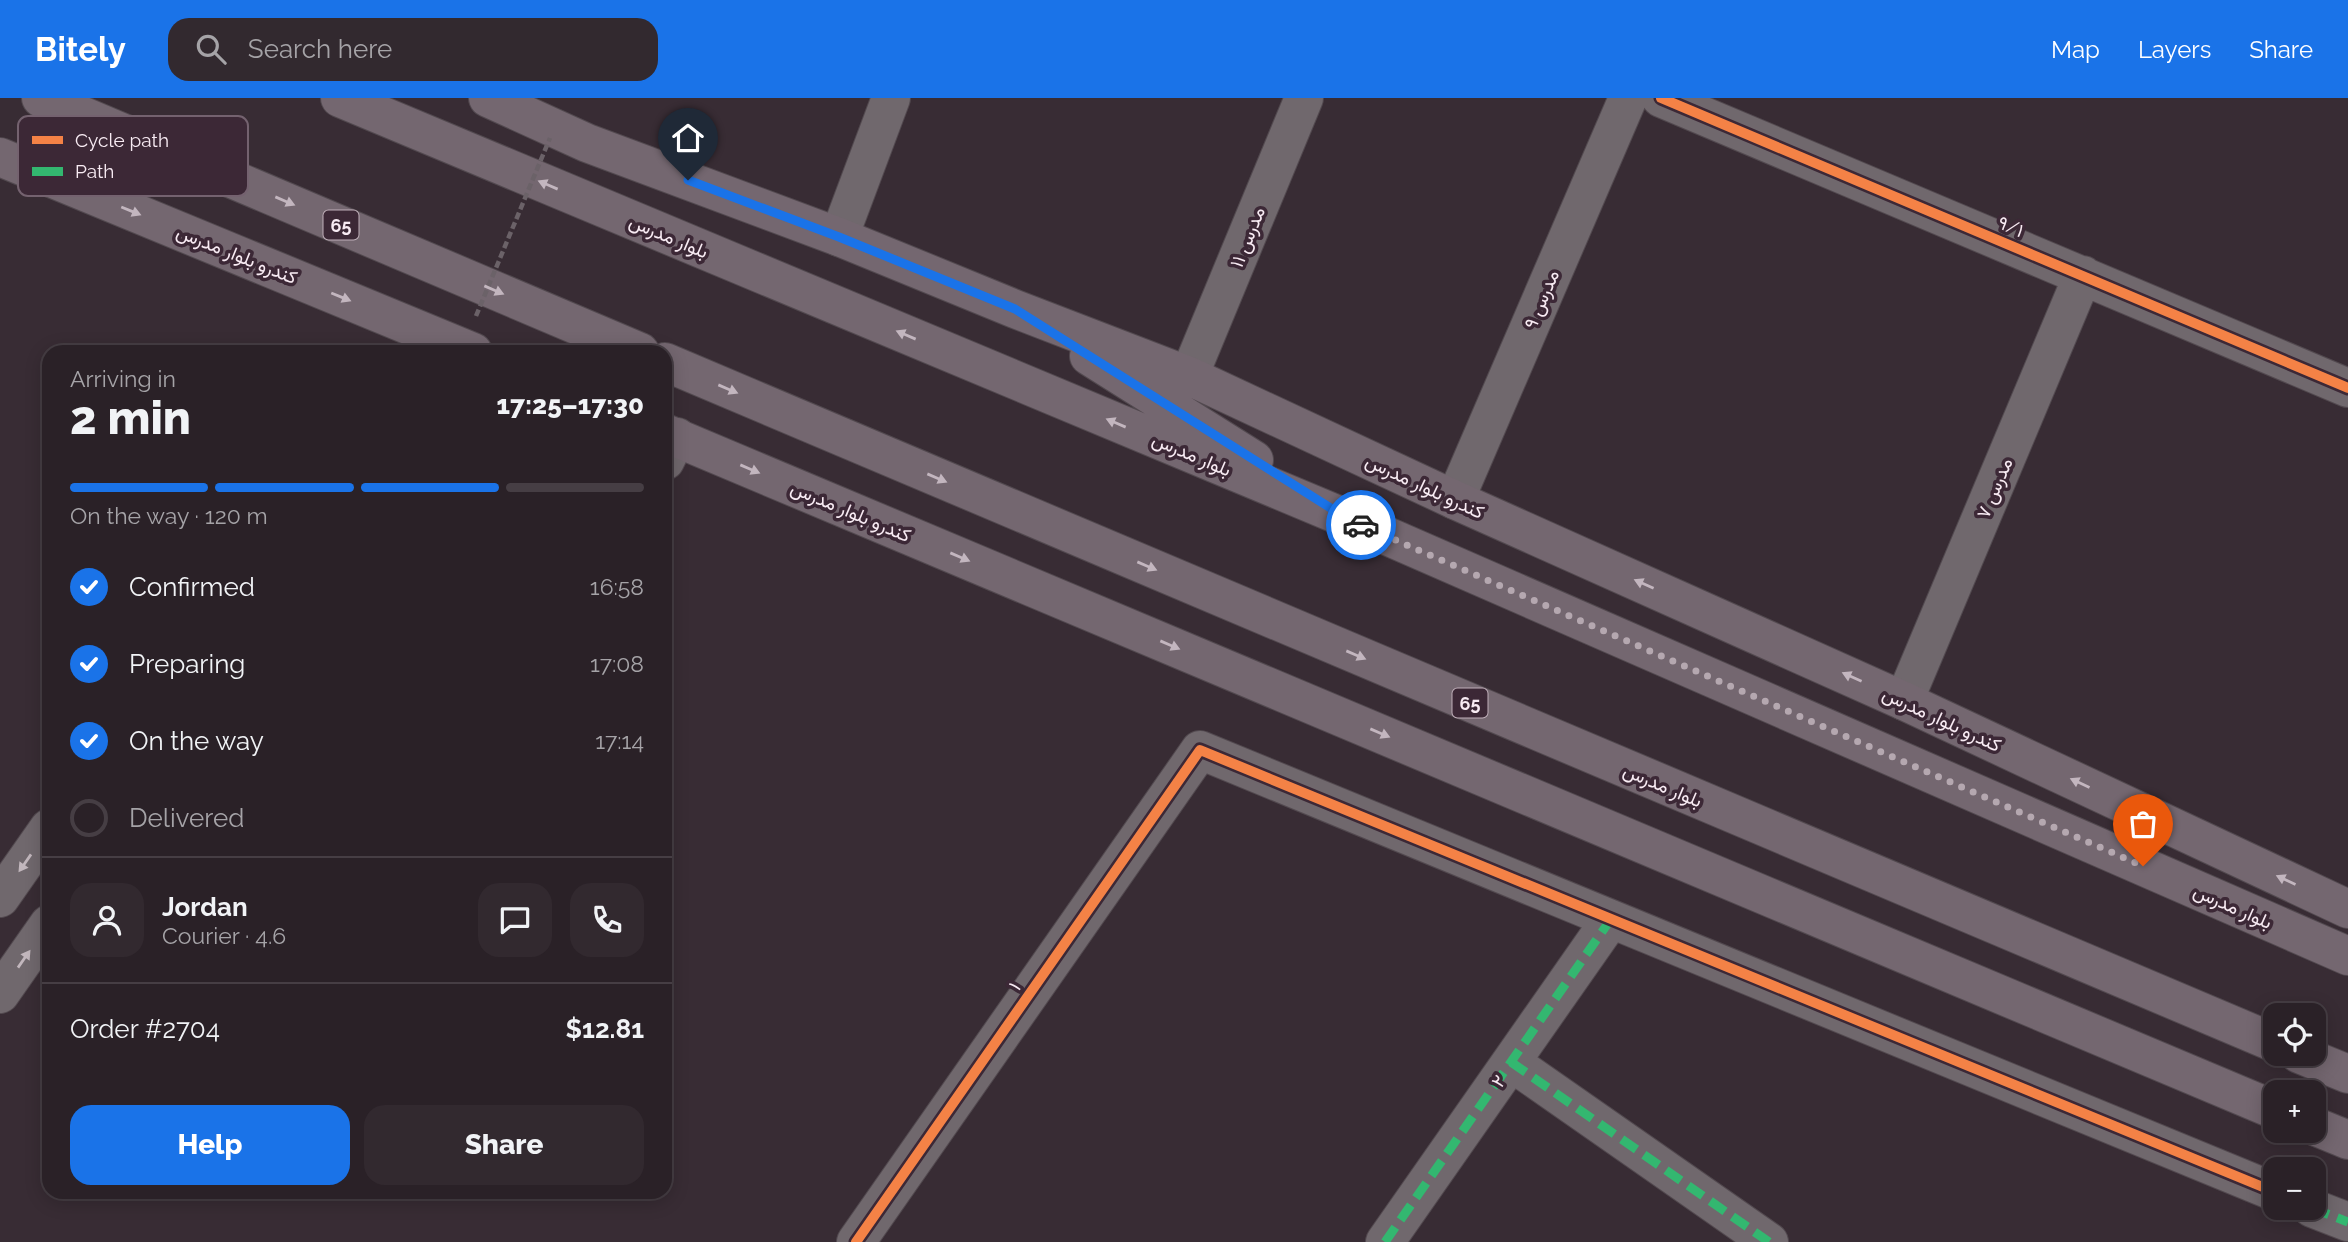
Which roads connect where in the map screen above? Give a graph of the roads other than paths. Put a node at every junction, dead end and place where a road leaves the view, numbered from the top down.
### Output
1 (41, 98) edge
2 (340, 98) edge
3 (488, 98) edge
4 (891, 98) edge
5 (1304, 98) edge
6 (1628, 98) edge
7 (1661, 98) edge
8 (81, 116) edge
9 (541, 118) edge
10 (0, 157) edge
11 (18, 164) edge
12 (248, 192) edge
13 (105, 196) edge
14 (839, 237) junction
15 (2083, 275) junction
16 (1015, 309) junction
17 (475, 334) edge
18 (574, 339) edge
19 (604, 345) edge
20 (672, 365) edge
21 (1189, 376) junction
22 (2348, 388) edge
23 (672, 445) edge
24 (1455, 500) junction
25 (1348, 519) junction
26 (1905, 701) junction
27 (42, 838) edge
28 (0, 898) edge
29 (2348, 909) edge
30 (1611, 919) junction
31 (42, 934) edge
32 (2348, 956) edge
33 (0, 994) edge
34 (2263, 1039) edge
35 (1511, 1062) junction
36 (2326, 1065) edge
37 (2348, 1074) edge
38 (2263, 1105) edge
39 (2326, 1131) edge
40 (2348, 1140) edge
41 (2263, 1187) edge
42 (2326, 1213) edge
43 (2348, 1222) edge
44 (856, 1242) edge
45 (1385, 1242) edge
46 (1769, 1242) edge

1 -> 8 main road, 65
25 -> 2 main road, بلوار مدرس
3 - 9 main road, کندرو بلوار مدرس
4 - 14 street
5 - 21 street, مدرس ۱۱
6 - 24 street, مدرس ۹
7 - 15 street, ۹/۱
9 - 14 main road, کندرو بلوار مدرس
10 -> 11 main road, کندرو بلوار مدرس
12 -> 18 main road, 65
13 -> 17 main road, کندرو بلوار مدرس
14 - 16 main road, کندرو بلوار مدرس
15 - 22 street, ۹/۱
15 - 26 street, مدرس ۷
16 - 21 main road, کندرو بلوار مدرس
16 - 25 main road
18 - 19 main road, 65
20 -> 34 main road, بلوار مدرس / 65
21 - 24 main road, کندرو بلوار مدرس
23 -> 38 main road, کندرو بلوار مدرس
26 -> 24 main road, کندرو بلوار مدرس
25 - 32 main road, بلوار مدرس
29 -> 26 main road, کندرو بلوار مدرس
27 -> 28 street
30 - 35 street, ۲
30 - 41 street
30 - 44 street, ۱
33 -> 31 street
35 - 45 street, ۲
35 - 46 street
36 - 37 main road
39 - 40 main road
42 - 43 street

